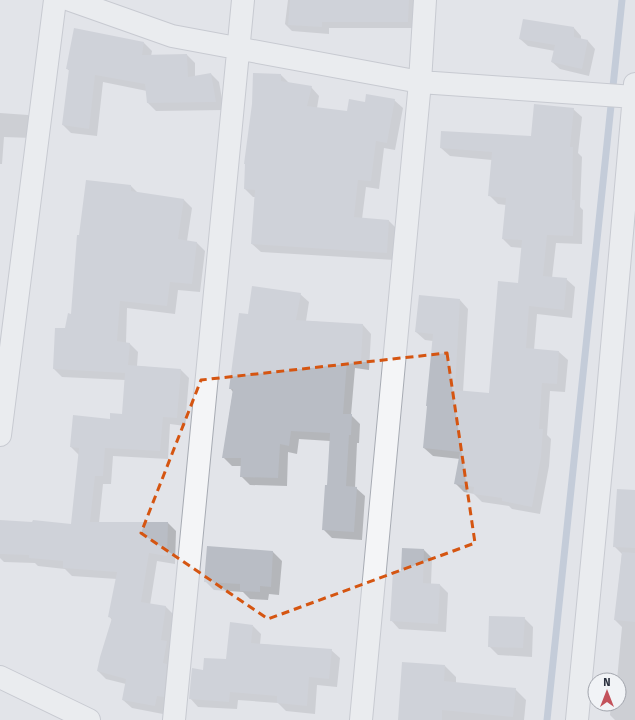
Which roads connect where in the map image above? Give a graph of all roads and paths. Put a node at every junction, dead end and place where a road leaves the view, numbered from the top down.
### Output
1 (55, 0) edge
2 (70, 0) edge
3 (243, 0) edge
4 (425, 0) edge
5 (238, 48) junction
6 (420, 82) junction
7 (624, 94) edge
8 (0, 435) edge
9 (0, 677) edge
10 (89, 720) edge
11 (174, 720) edge
12 (361, 720) edge
13 (576, 720) edge

1 - 8 street
2 - 5 street
3 - 5 street
4 - 6 street
5 - 6 street
5 - 11 street
6 - 7 street
6 - 12 street
7 - 13 street
9 - 10 street

